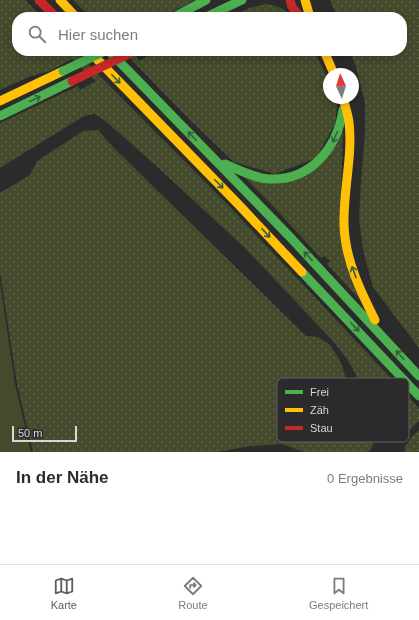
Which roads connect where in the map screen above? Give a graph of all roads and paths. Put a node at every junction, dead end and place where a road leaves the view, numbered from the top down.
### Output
1 (39, 0) edge
2 (60, 0) edge
3 (206, 0) edge
4 (242, 0) edge
5 (280, 0) edge
6 (305, 0) edge
7 (291, 3) edge
8 (310, 9) edge
9 (51, 12) edge
10 (71, 12) edge
11 (183, 12) edge
12 (217, 12) edge
13 (297, 12) edge
14 (94, 56) edge
15 (94, 56) edge
16 (114, 56) edge
17 (124, 56) edge
18 (326, 56) edge
19 (331, 68) edge
20 (0, 101) edge
21 (343, 104) edge
22 (344, 104) edge
23 (0, 116) edge
24 (214, 159) junction
25 (381, 334) junction
26 (419, 376) edge
27 (403, 378) edge
28 (409, 385) edge
29 (419, 396) edge

1 - 9 main road
2 - 10 main road
3 - 11 main road
4 - 12 main road
5 - 7 main road
6 - 8 main road
7 - 13 main road
14 -> 27 main road
15 - 20 main road, bridge
24 -> 16 main road
23 -> 17 main road, bridge
18 - 19 main road
21 -> 24 main road
25 -> 22 main road
25 -> 24 main road
26 -> 25 main road
28 -> 29 main road

